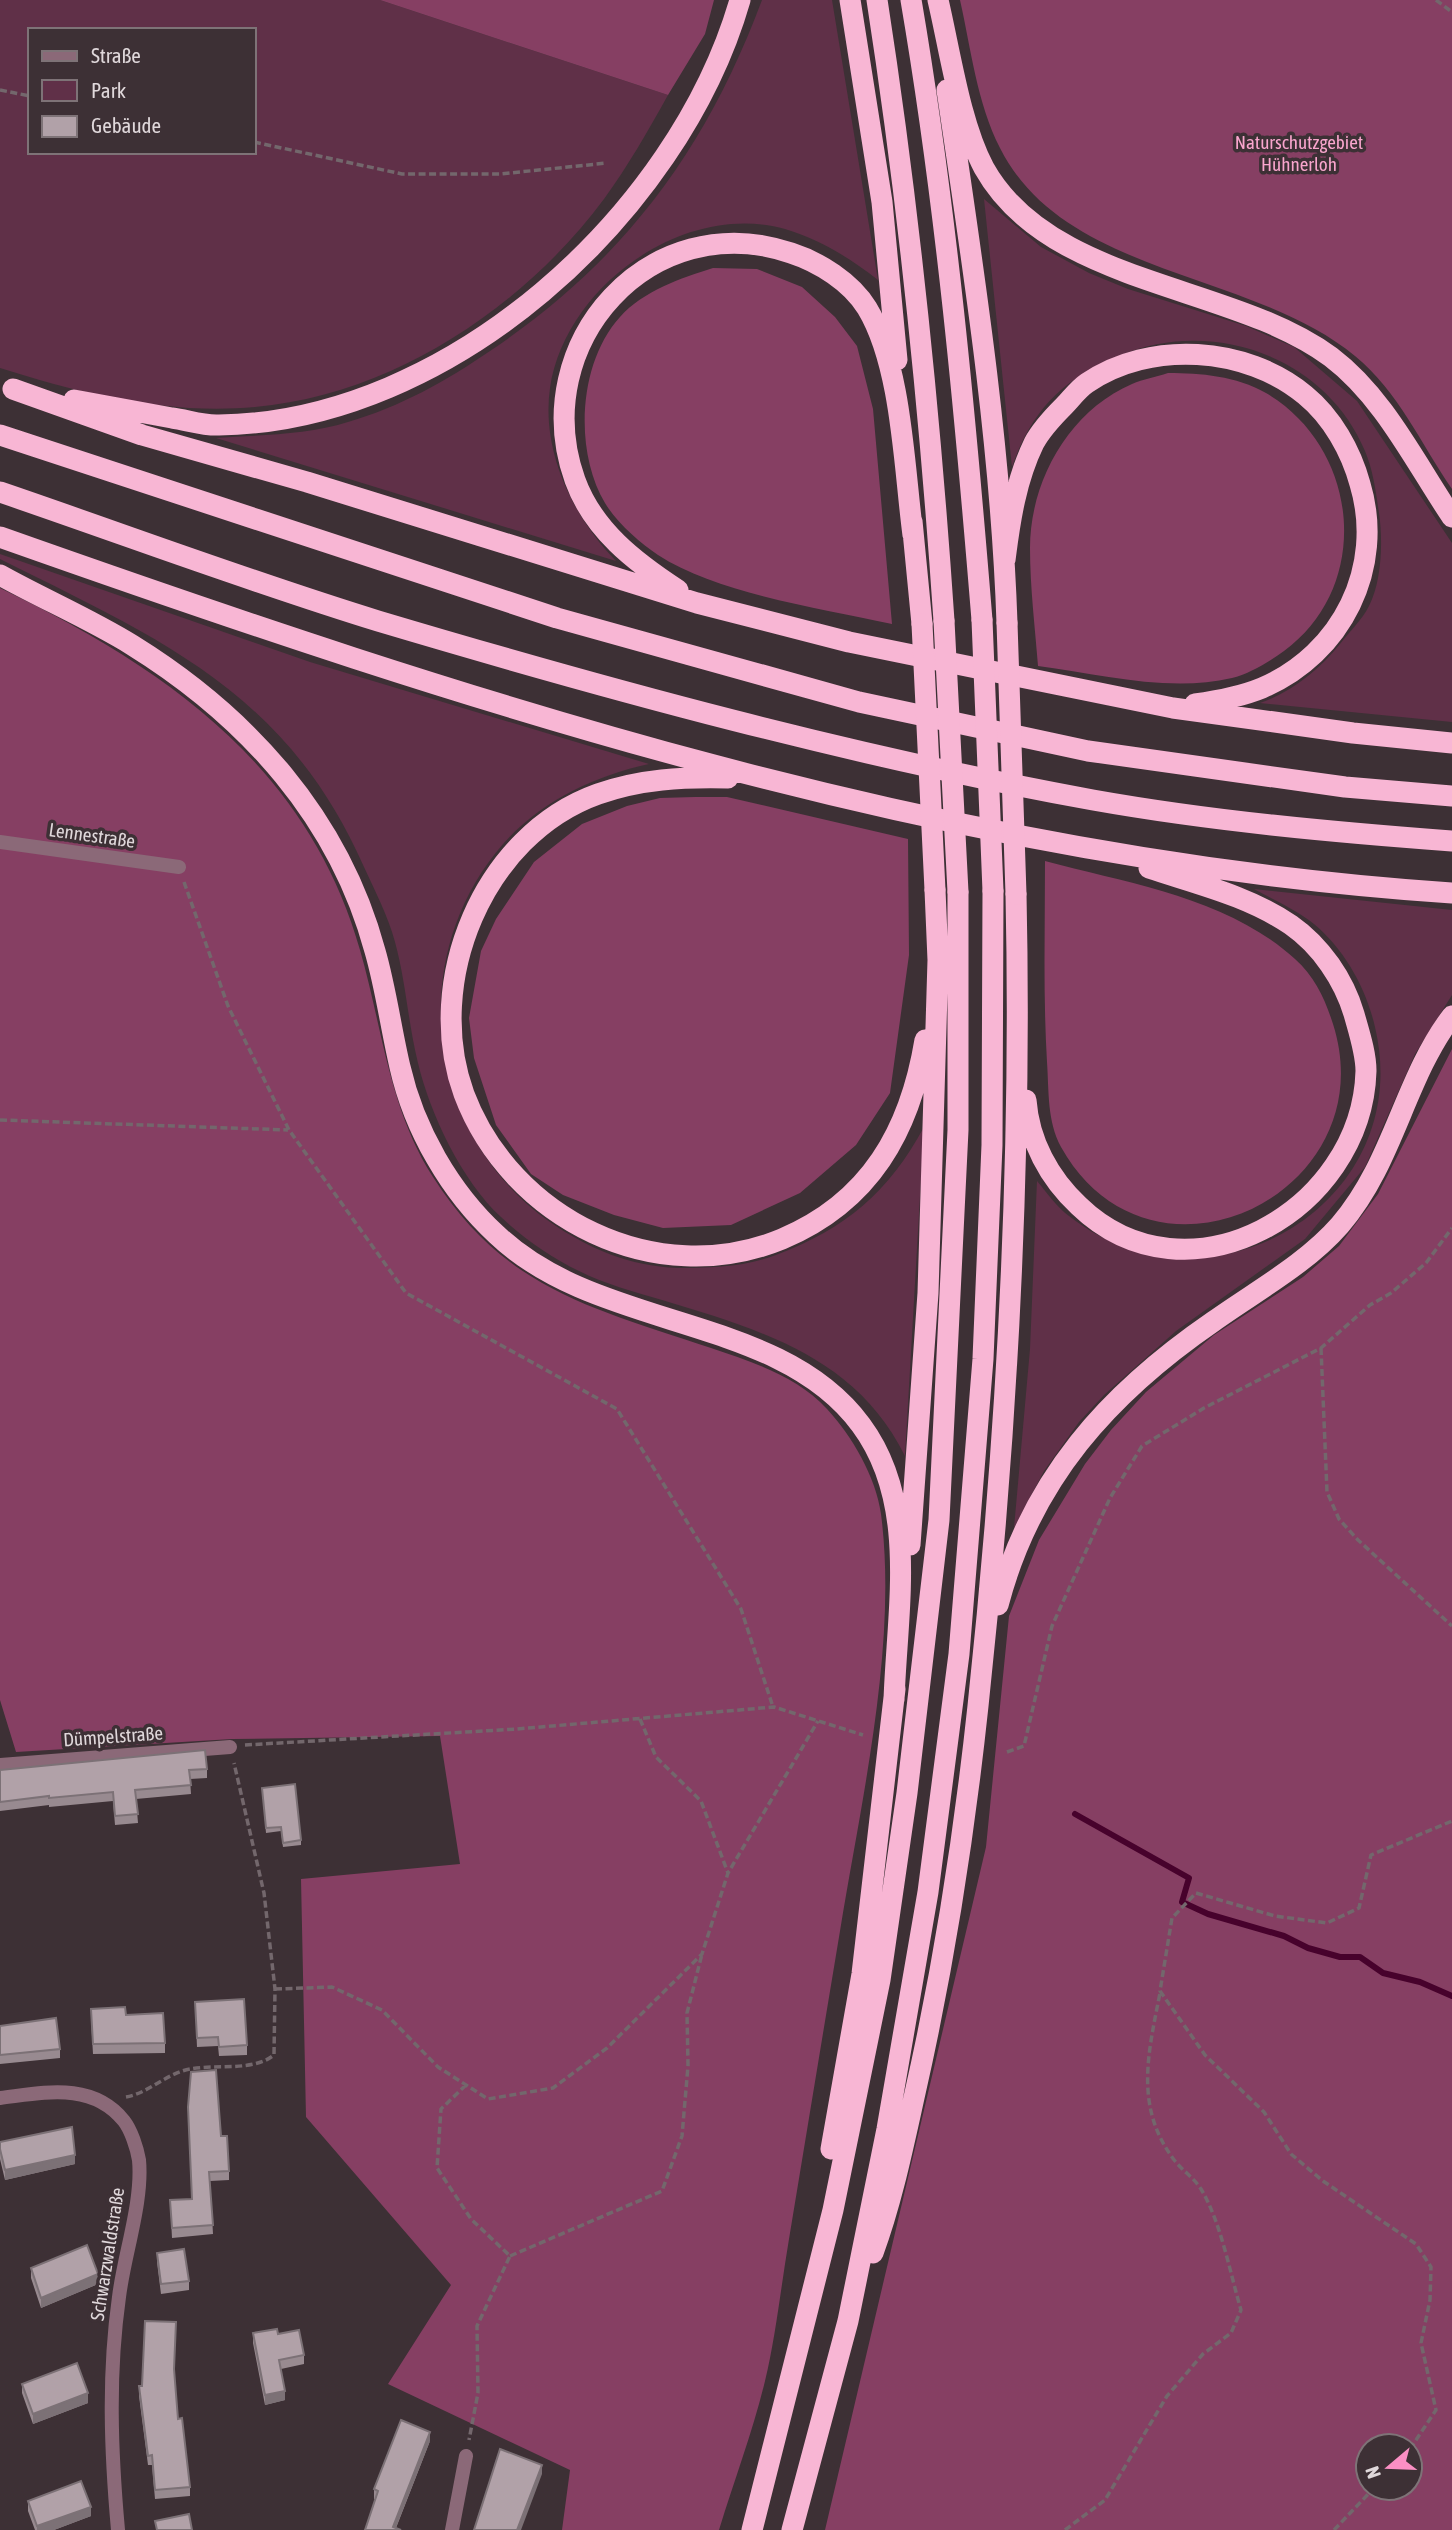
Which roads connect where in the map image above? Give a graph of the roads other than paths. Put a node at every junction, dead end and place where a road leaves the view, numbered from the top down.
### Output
1 (740, 0) edge
2 (850, 0) edge
3 (877, 0) edge
4 (911, 0) edge
5 (936, 0) edge
6 (7, 387) edge
7 (0, 435) edge
8 (0, 492) edge
9 (1452, 517) edge
10 (913, 535) junction
11 (0, 537) edge
12 (1005, 561) junction
13 (0, 575) edge
14 (697, 603) junction
15 (1172, 708) junction
16 (1452, 743) edge
17 (754, 778) junction
18 (1452, 796) edge
19 (1452, 841) edge
20 (0, 842) edge
21 (1093, 851) junction
22 (179, 867) road end
23 (1452, 893) edge
24 (938, 960) junction
25 (1018, 994) junction
26 (1452, 1016) edge
27 (983, 1657) junction
28 (894, 1700) junction
29 (230, 1747) road end
30 (0, 1765) edge
31 (0, 2098) edge
32 (848, 2321) junction
33 (796, 2351) junction
34 (466, 2456) road end
35 (118, 2530) edge
36 (452, 2530) edge
37 (752, 2530) edge
38 (792, 2530) edge

1 - 6 highway
2 - 10 highway
3 - 33 highway, bridge
4 - 32 highway, bridge
5 - 9 highway
5 - 12 highway
6 - 14 highway
7 - 18 highway
8 - 19 highway
10 - 14 highway
10 - 24 highway, bridge
11 - 17 highway
12 - 15 highway
12 - 25 highway, bridge
13 - 28 highway
14 - 15 highway
15 - 16 highway
17 - 21 highway
17 - 24 highway
20 - 22 street, Lennestraße
21 - 23 highway
21 - 25 highway
24 - 28 highway
25 - 27 highway
26 - 27 highway
27 - 32 highway
28 - 33 highway
29 - 30 street, Dümpelstraße
31 - 35 street, Schwarzwaldstraße
32 - 38 highway
33 - 37 highway
34 - 36 street

